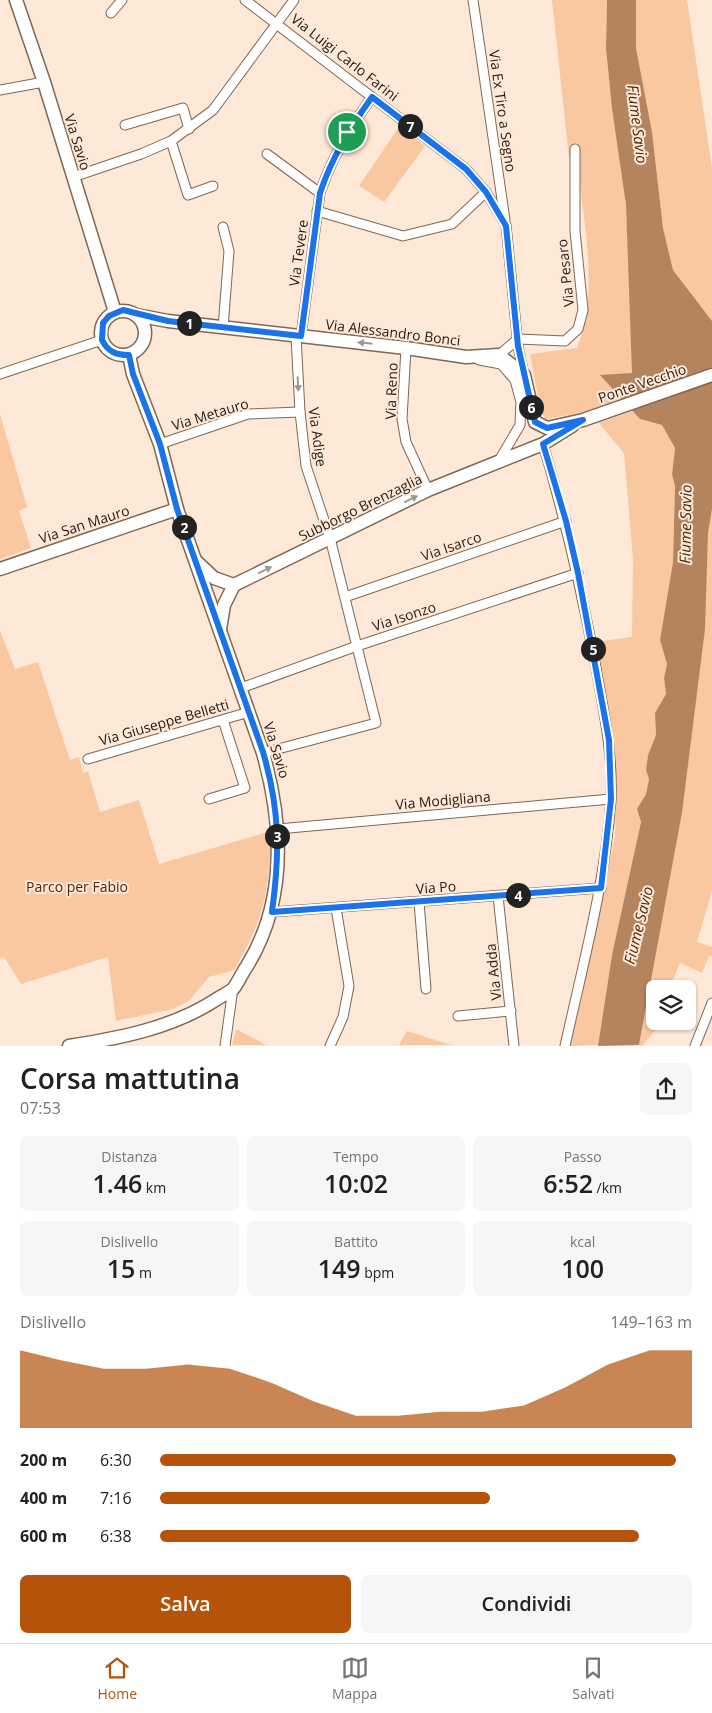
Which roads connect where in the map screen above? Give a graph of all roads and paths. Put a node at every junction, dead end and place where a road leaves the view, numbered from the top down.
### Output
1 (16, 0) edge
2 (122, 0) edge
3 (246, 0) edge
4 (294, 0) edge
5 (472, 0) edge
6 (111, 13) dead end
7 (276, 23) junction
8 (44, 82) junction
9 (0, 90) edge
10 (372, 97) junction
11 (125, 125) dead end
12 (189, 129) junction
13 (171, 141) junction
14 (575, 149) dead end
15 (267, 154) dead end
16 (73, 176) junction
17 (213, 186) dead end
18 (486, 192) junction
19 (320, 193) junction
20 (317, 211) junction
21 (506, 226) junction
22 (223, 227) dead end
23 (109, 294) junction
24 (115, 312) junction
25 (134, 314) junction
26 (168, 321) junction
27 (145, 327) junction
28 (223, 328) junction
29 (298, 336) junction
30 (518, 338) junction
31 (102, 340) junction
32 (406, 348) junction
33 (129, 355) junction
34 (499, 356) junction
35 (466, 357) junction
36 (0, 374) edge
37 (524, 375) junction
38 (712, 375) edge
39 (300, 412) junction
40 (583, 420) junction
41 (160, 444) junction
42 (543, 444) junction
43 (500, 460) junction
44 (428, 490) junction
45 (177, 509) junction
46 (566, 521) junction
47 (330, 538) junction
48 (196, 560) junction
49 (0, 569) edge
50 (578, 573) junction
51 (234, 585) junction
52 (345, 596) junction
53 (220, 632) junction
54 (357, 646) junction
55 (241, 688) junction
56 (249, 712) junction
57 (223, 720) junction
58 (263, 752) junction
59 (88, 759) dead end
60 (209, 799) dead end
61 (611, 799) junction
62 (278, 829) junction
63 (601, 888) junction
64 (498, 896) junction
65 (419, 902) junction
66 (336, 908) junction
67 (272, 912) junction
68 (233, 988) junction
69 (426, 990) dead end
70 (712, 1003) edge
71 (511, 1011) junction
72 (458, 1016) dead end
73 (709, 1022) edge
74 (69, 1046) edge
75 (225, 1046) edge
76 (330, 1046) edge
77 (514, 1046) edge
78 (565, 1046) edge
79 (695, 1046) edge

1 - 8 street, Via Savio
2 - 6 street
3 - 7 street, Via Luigi Carlo Farini
4 - 7 street
5 - 21 street, Via Ex Tiro a Segno
7 - 10 street, Via Luigi Carlo Farini
7 - 12 street
8 - 9 street
8 - 16 street, Via Savio
10 - 18 street, Via Luigi Carlo Farini
10 - 19 street, Via Tevere
11 - 12 street
12 - 13 street
13 - 16 street
13 - 17 street
14 - 30 street, Via Pesaro
15 - 19 street
16 - 23 street, Via Savio
18 - 20 street
18 - 21 street, Via Luigi Carlo Farini
19 - 20 street, Via Tevere
20 - 29 street, Via Tevere
21 - 30 street, Via Luigi Carlo Farini
22 - 28 street
23 - 24 street, Via Savio
23 - 25 street
24 - 25 street
24 - 31 street
25 - 26 street, Via Alessandro Bonci
25 - 27 street
26 - 27 street, Via Alessandro Bonci
26 - 28 street, Via Alessandro Bonci
27 - 33 street
28 - 29 street, Via Alessandro Bonci
32 -> 29 street, Via Alessandro Bonci
29 -> 39 street, Via Adige
30 - 34 street
30 - 37 street, Via Luigi Carlo Farini
31 - 33 street
31 - 36 street
32 - 35 street, Via Alessandro Bonci
32 - 44 street, Via Reno
33 - 41 street, Via Savio
34 - 35 street, Via Alessandro Bonci
34 - 37 street
35 - 43 street
37 - 40 street, Via Luigi Carlo Farini
38 - 40 street, Ponte Vecchio
39 - 41 street, Via Metauro
39 - 47 street, Via Adige
40 - 42 street
41 - 45 street, Via Savio
42 - 43 street
42 - 46 street
43 - 44 street, Subborgo Brenzaglia
47 -> 44 street, Subborgo Brenzaglia
45 - 48 street, Via Savio
45 - 49 street, Via San Mauro
46 - 50 street
46 - 52 street, Via Isarco
51 -> 47 street, Subborgo Brenzaglia
47 - 52 street, Via Adige
48 - 51 street
48 - 53 street, Via Savio
50 - 54 street, Via Isonzo
50 - 61 street
51 - 53 street
52 - 54 street, Via Adige
53 - 55 street, Via Savio
54 - 55 street, Via Isonzo
54 - 58 street, Via Adige
55 - 56 street, Via Savio
56 - 57 street, Via Giuseppe Belletti
56 - 58 street, Via Savio
57 - 59 street, Via Giuseppe Belletti
57 - 60 street
58 - 62 street, Via Savio
61 - 62 street, Via Modigliana
61 - 63 street
62 - 67 street, Via Savio
63 - 64 street, Via Po
63 - 78 street
64 - 65 street, Via Po
64 - 71 street, Via Adda
65 - 66 street, Via Po
65 - 69 street
66 - 67 street, Via Po
66 - 76 street
67 - 68 street, Via Savio
68 - 74 street, Via Savio
68 - 75 street
70 - 73 street
71 - 72 street
71 - 77 street, Via Adda
73 - 79 street

